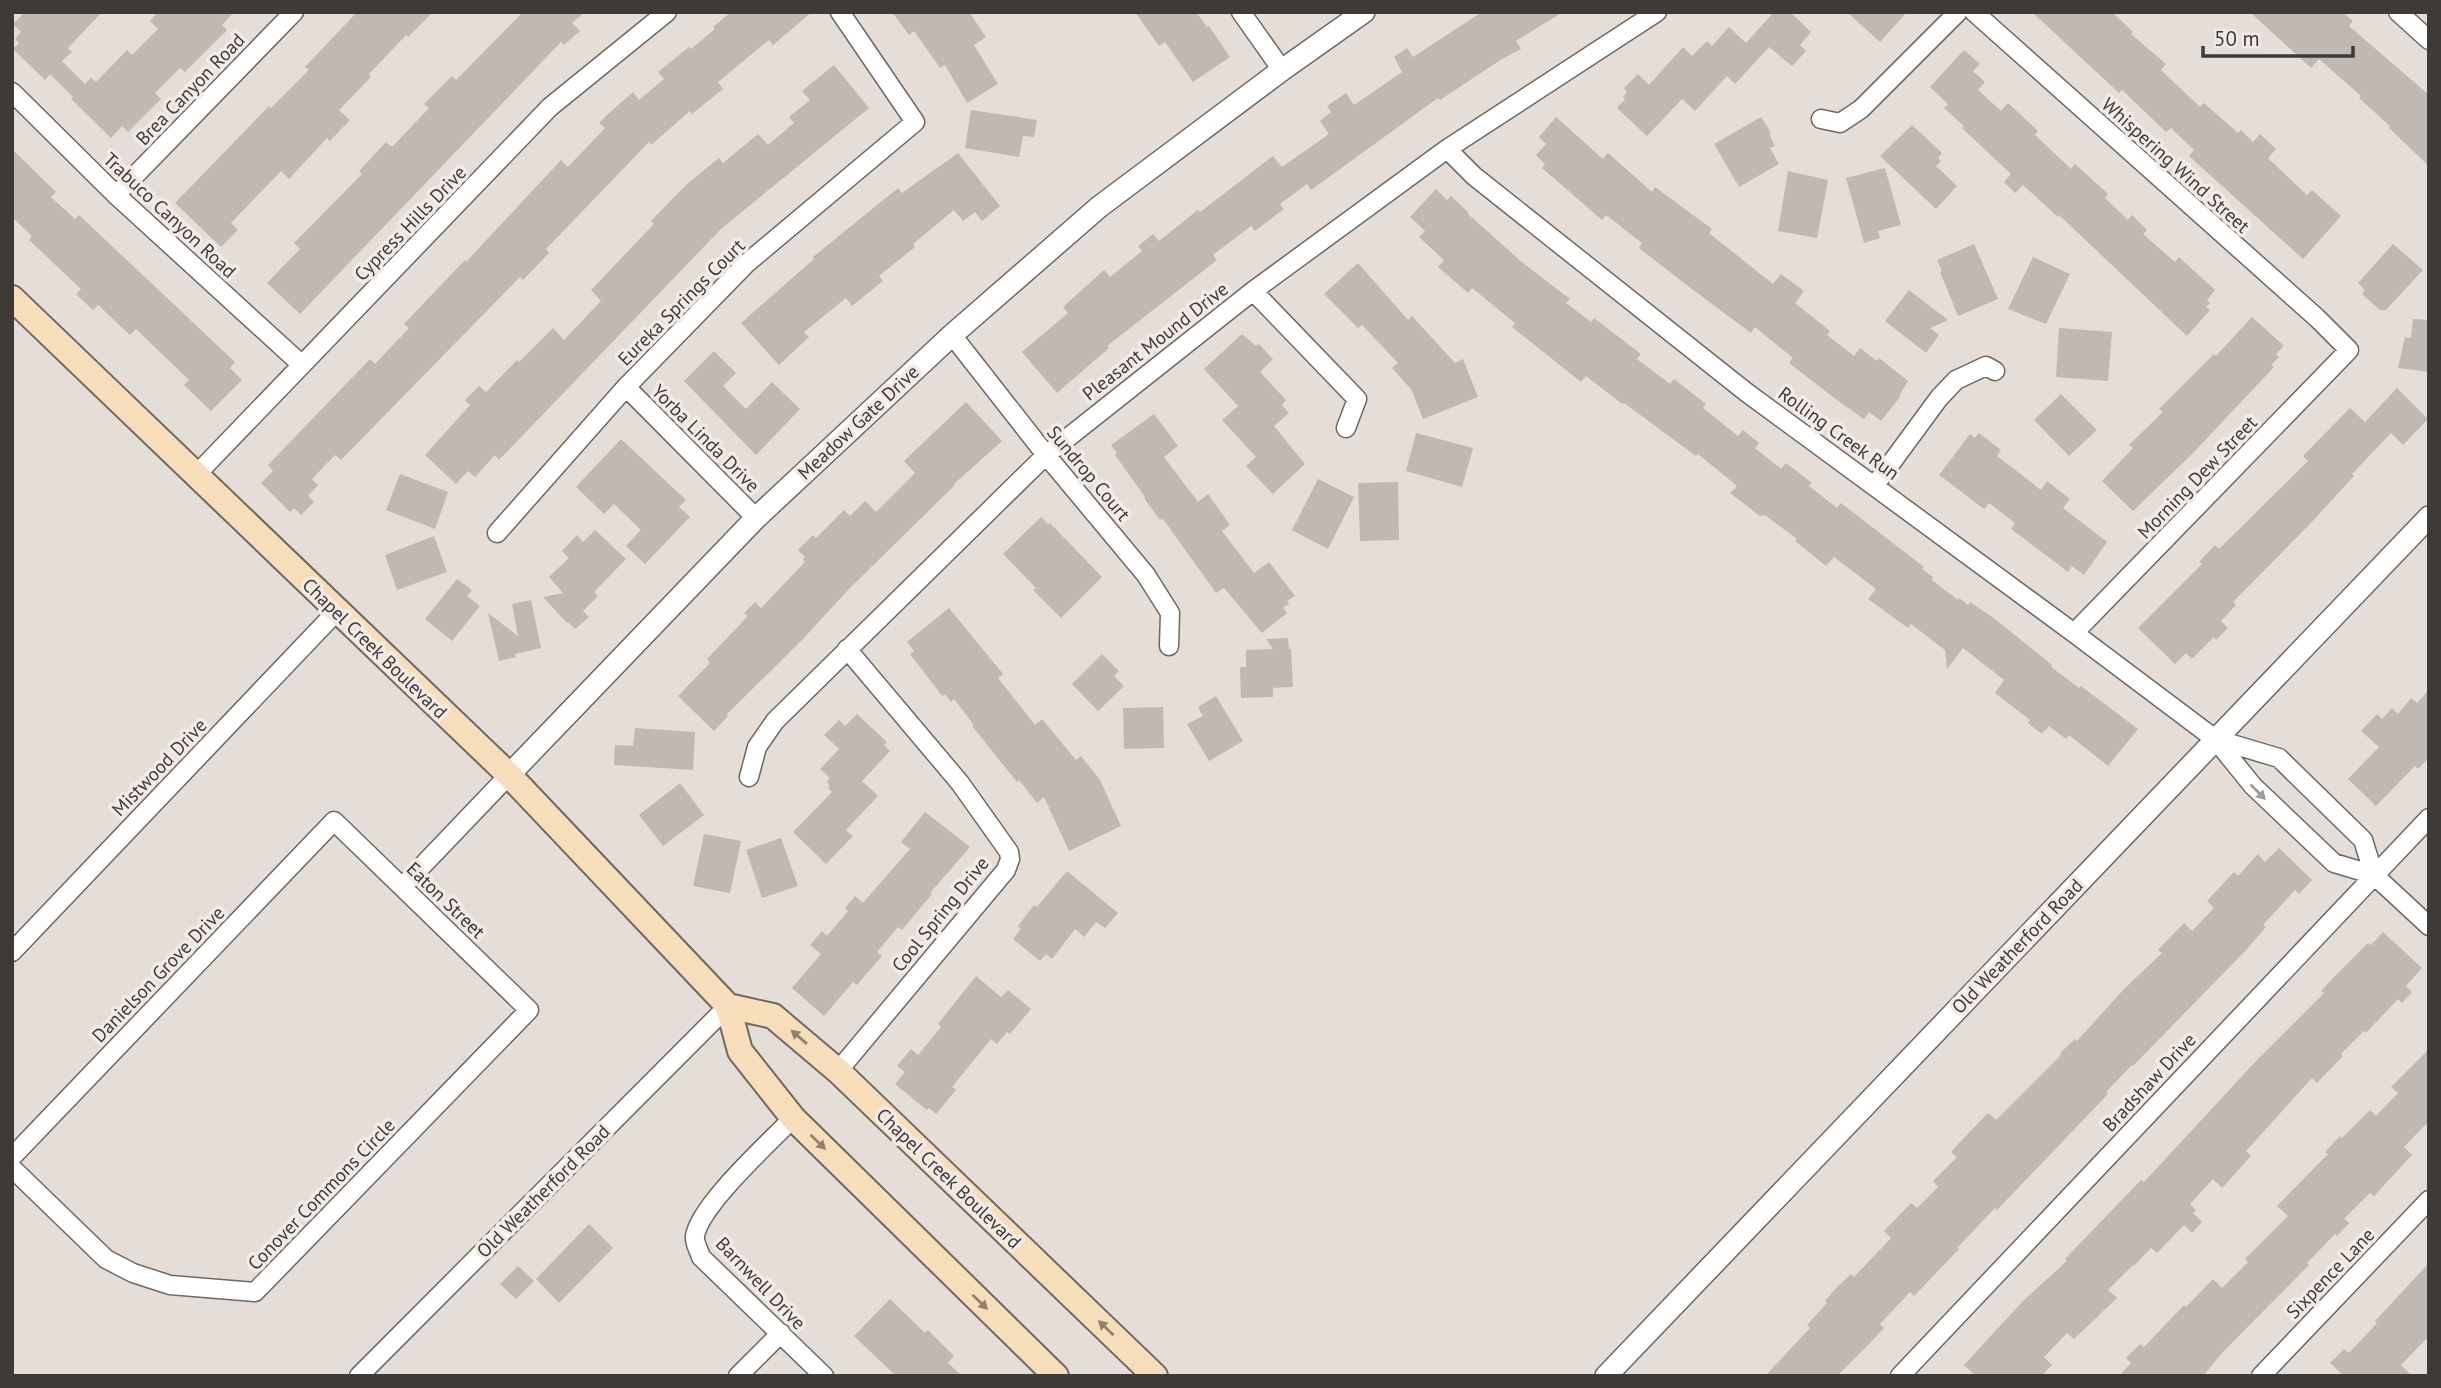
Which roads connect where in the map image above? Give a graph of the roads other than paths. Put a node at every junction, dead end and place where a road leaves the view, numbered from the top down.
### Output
1 (294, 12) edge
2 (667, 12) edge
3 (840, 12) edge
4 (1241, 12) edge
5 (1364, 12) edge
6 (1657, 12) edge
7 (1958, 12) edge
8 (1973, 12) edge
9 (2398, 12) edge
10 (2429, 40) edge
11 (1282, 70) junction
12 (12, 92) edge
13 (1821, 120) dead end
14 (1447, 149) junction
15 (116, 195) junction
16 (1253, 291) junction
17 (12, 298) edge
18 (952, 335) junction
19 (2349, 350) joint
20 (302, 365) junction
21 (1995, 370) dead end
22 (626, 387) junction
23 (1346, 428) dead end
24 (1046, 455) junction
25 (195, 476) junction
26 (1875, 485) junction
27 (2429, 517) edge
28 (755, 518) junction
29 (496, 533) dead end
30 (337, 611) junction
31 (2074, 633) junction
32 (1169, 646) dead end
33 (847, 649) junction
34 (2215, 739) junction
35 (509, 775) junction
36 (749, 777) dead end
37 (2429, 818) edge
38 (334, 821) joint
39 (2374, 875) junction
40 (402, 887) junction
41 (2429, 926) edge
42 (12, 952) edge
43 (728, 1006) junction
44 (528, 1010) joint
45 (838, 1071) junction
46 (793, 1118) junction
47 (12, 1157) edge
48 (12, 1168) edge
49 (2429, 1200) edge
50 (780, 1334) junction
51 (359, 1376) edge
52 (738, 1376) edge
53 (824, 1376) edge
54 (1056, 1376) edge
55 (1155, 1376) edge
56 (1606, 1376) edge
57 (1900, 1376) edge
58 (2261, 1376) edge

1 - 15 street, Brea Canyon Road
2 - 20 street, Cypress Hills Drive
3 - 22 street, Eureka Springs Court
4 - 11 street
5 - 11 street, Meadow Gate Drive
6 - 14 street, Pleasant Mound Drive
7 - 13 street
8 - 19 street, Whispering Wind Street
9 - 10 street
11 - 18 street, Meadow Gate Drive
12 - 15 street, Trabuco Canyon Road
14 - 16 street, Pleasant Mound Drive
14 - 26 street, Rolling Creek Run
15 - 20 street, Trabuco Canyon Road
16 - 23 street
16 - 24 street, Pleasant Mound Drive
17 - 25 main road, Chapel Creek Boulevard
18 - 24 street, Sundrop Court
18 - 28 street, Meadow Gate Drive
19 - 31 street, Morning Dew Street
20 - 25 street, Cypress Hills Drive
21 - 26 street
22 - 28 street, Yorba Linda Drive
22 - 29 street, Eureka Springs Court
24 - 32 street, Sundrop Court
24 - 33 street, Pleasant Mound Drive
25 - 30 main road, Chapel Creek Boulevard
26 - 31 street, Rolling Creek Run
27 - 34 street, Old Weatherford Road
28 - 35 street, Meadow Gate Drive
30 - 35 main road, Chapel Creek Boulevard
30 - 42 street, Mistwood Drive
31 - 34 street, Rolling Creek Run
33 - 36 street, Pleasant Mound Drive
33 - 45 street, Cool Spring Drive
34 -> 39 street
34 - 39 street
34 - 56 street, Old Weatherford Road
35 - 40 street, Meadow Gate Drive
35 - 43 main road, Chapel Creek Boulevard
37 - 39 street, Bradshaw Drive
38 - 40 street, Eaton Street
38 - 47 street, Danielson Grove Drive
39 - 41 street
39 - 57 street, Bradshaw Drive
40 - 44 street, Eaton Street
45 -> 43 main road, Chapel Creek Boulevard
43 - 46 main road, Chapel Creek Boulevard
43 - 51 street, Old Weatherford Road
44 - 48 street, Conover Commons Circle
55 -> 45 main road, Chapel Creek Boulevard
46 - 50 street, Barnwell Drive
46 -> 54 main road, Chapel Creek Boulevard
49 - 58 street, Sixpence Lane
50 - 52 street
50 - 53 street, Barnwell Drive

